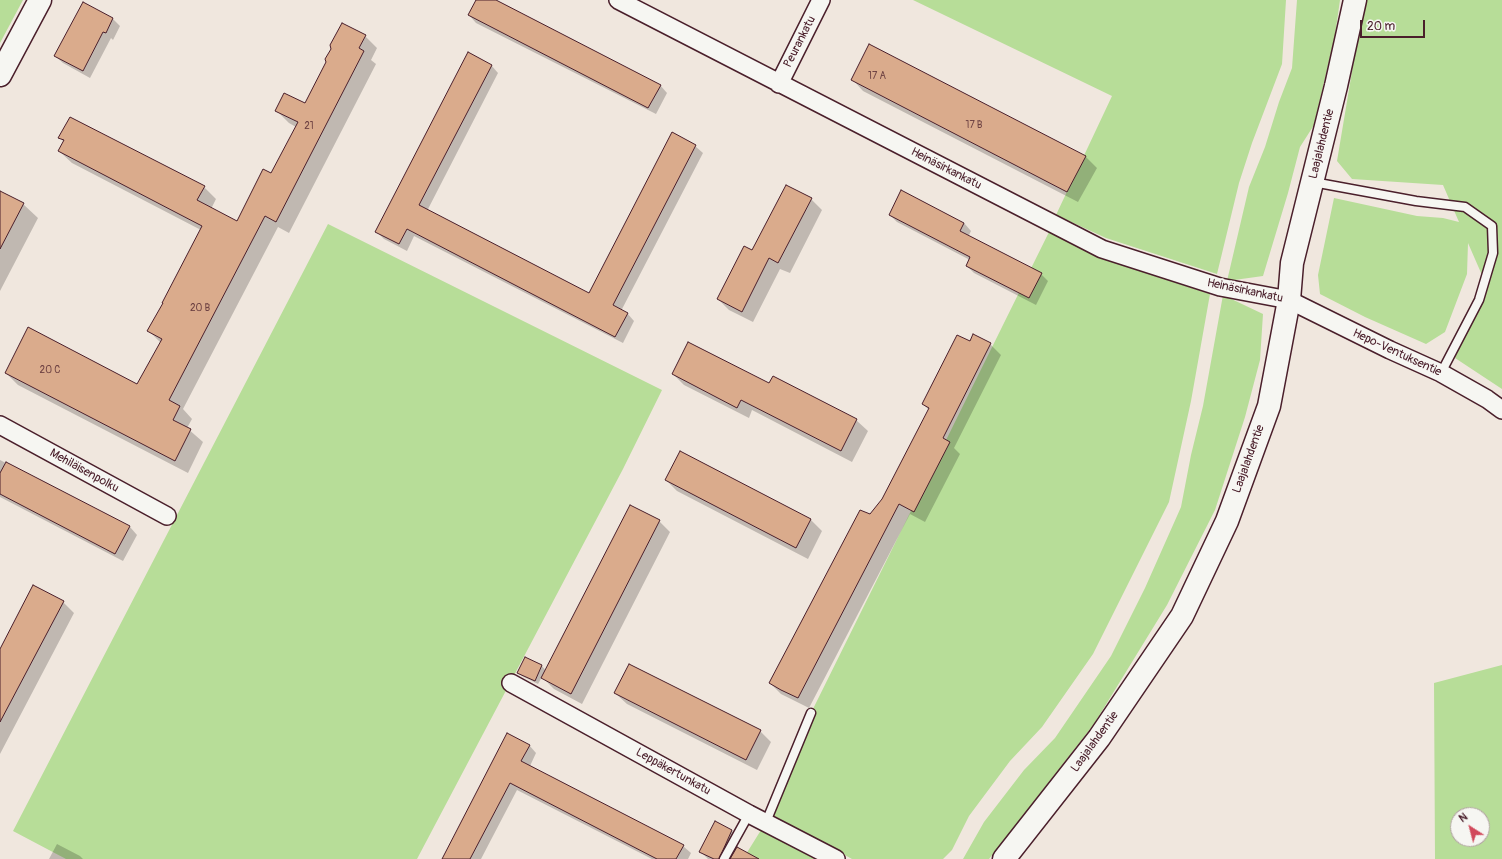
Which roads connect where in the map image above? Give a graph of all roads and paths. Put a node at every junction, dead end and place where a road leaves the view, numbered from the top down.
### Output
1 (40, 0) edge
2 (618, 0) edge
3 (821, 0) edge
4 (1355, 0) edge
5 (0, 75) edge
6 (779, 84) junction
7 (1313, 182) junction
8 (1289, 300) junction
9 (1441, 373) junction
10 (1502, 410) edge
11 (0, 425) edge
12 (168, 516) dead end
13 (511, 683) dead end
14 (811, 713) dead end
15 (749, 814) junction
16 (766, 822) junction
17 (724, 859) edge
18 (836, 859) edge
19 (1004, 859) edge

1 - 5 street
2 - 6 street, Heinäsirkankatu
3 - 6 street, Peurankatu
4 - 7 street, Laajalahdentie
6 - 8 street, Heinäsirkankatu
7 - 8 street, Laajalahdentie
7 - 9 lane
8 - 9 street, Hepo-Ventuksentie
8 - 19 street, Laajalahdentie
9 - 10 street, Hepo-Ventuksentie
11 - 12 street, Mehiläisenpolku
13 - 15 street, Leppäkertunkatu
14 - 16 lane
15 - 16 street, Leppäkertunkatu
15 - 17 lane
16 - 18 street, Leppäkertunkatu

